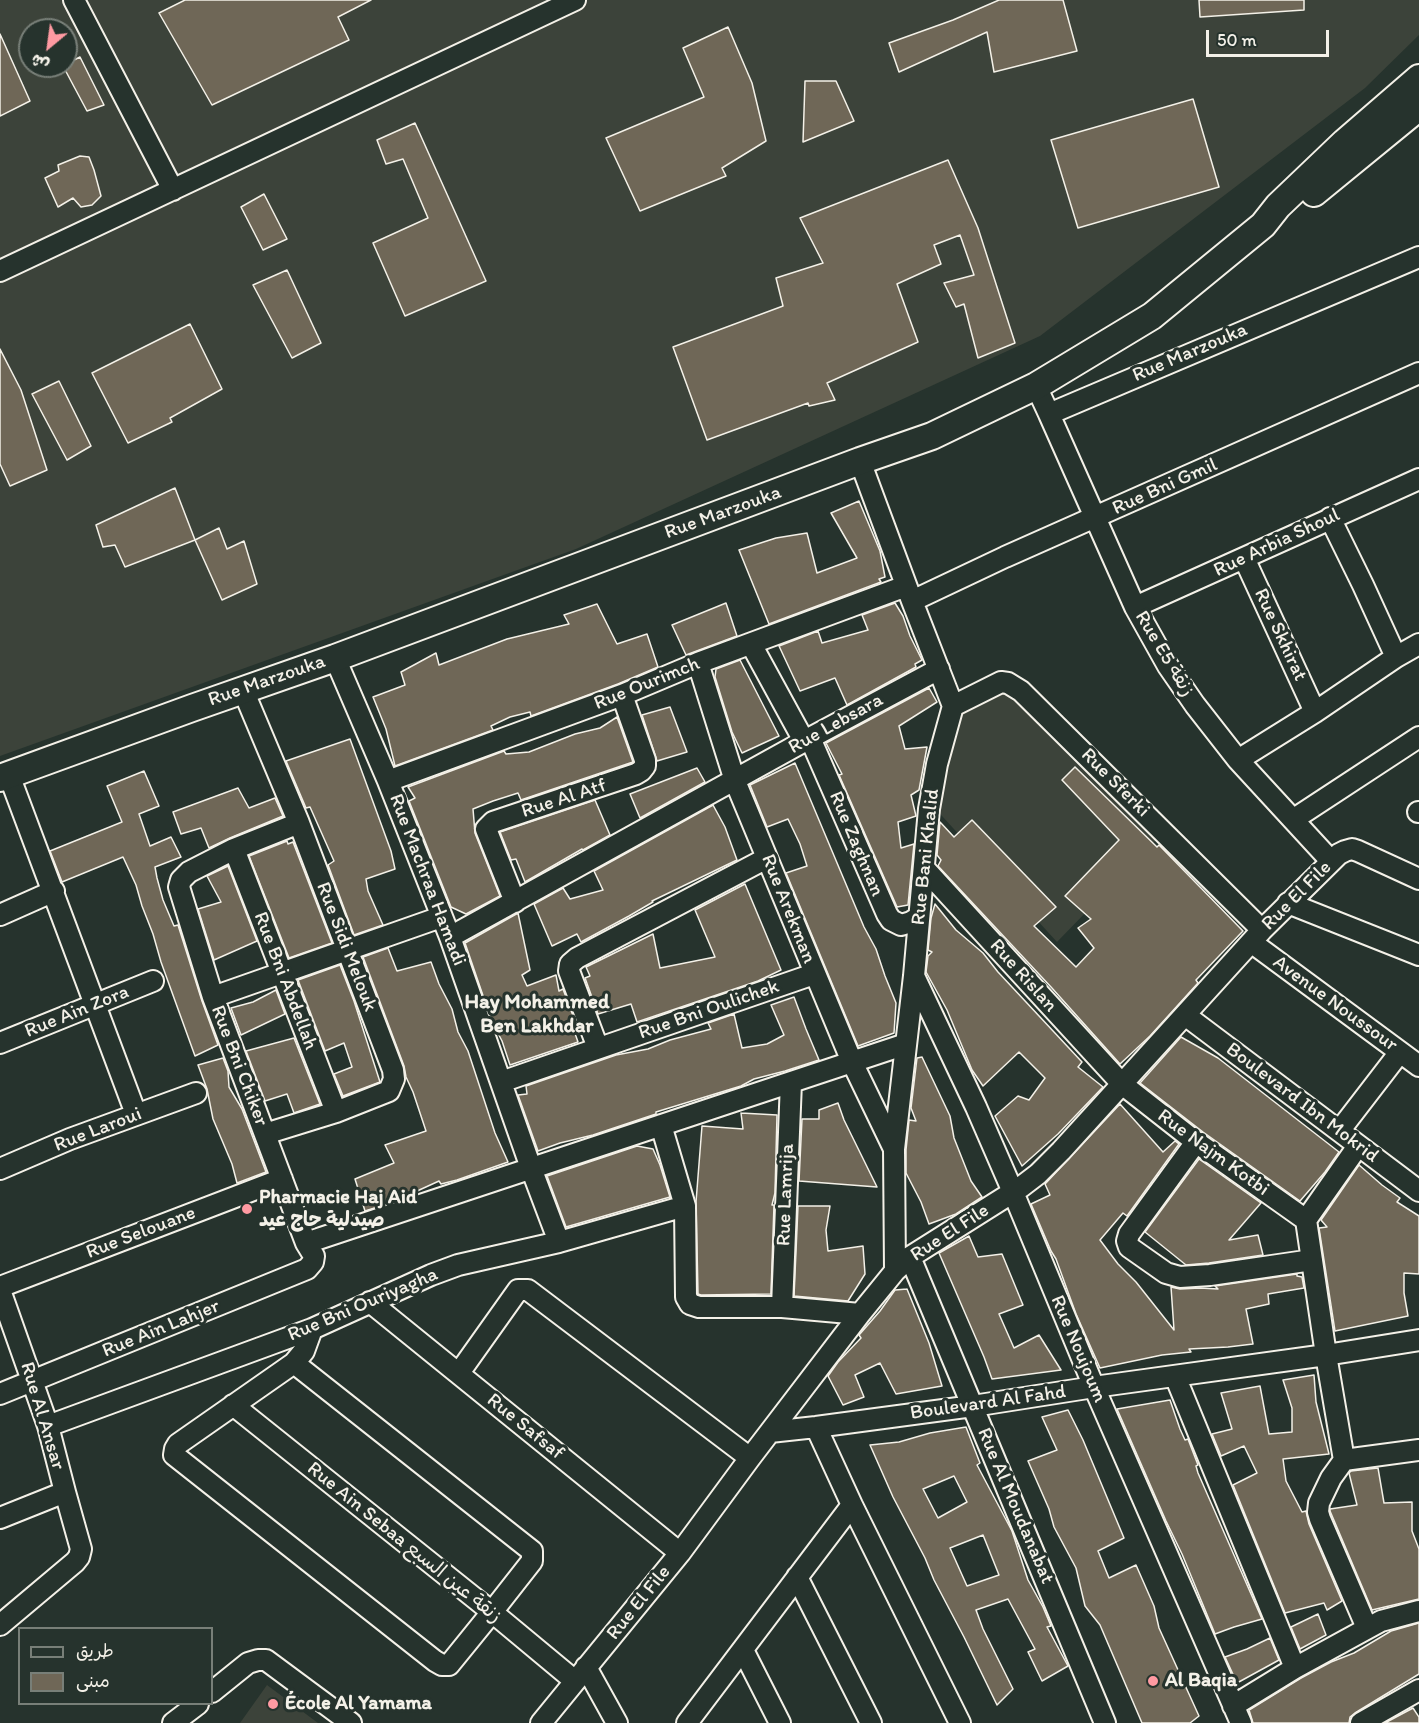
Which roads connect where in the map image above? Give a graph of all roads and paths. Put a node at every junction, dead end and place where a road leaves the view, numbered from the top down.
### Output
1 (74, 0) edge
2 (575, 0) edge
3 (1418, 79) edge
4 (1419, 107) edge
5 (173, 189) junction
6 (1263, 225) junction
7 (1419, 257) edge
8 (0, 271) edge
9 (1419, 374) edge
10 (1036, 386) junction
11 (1049, 414) junction
12 (860, 461) junction
13 (1419, 479) edge
14 (1096, 518) junction
15 (1330, 518) junction
16 (1244, 558) junction
17 (909, 593) junction
18 (1135, 607) junction
19 (751, 644) junction
20 (1419, 644) edge
21 (1396, 657) junction
22 (335, 658) junction
23 (698, 663) junction
24 (939, 669) junction
25 (243, 690) junction
26 (622, 695) junction
27 (953, 706) junction
28 (1315, 712) junction
29 (1419, 737) edge
30 (807, 739) junction
31 (1238, 760) junction
32 (5, 776) edge
33 (388, 781) junction
34 (735, 781) junction
35 (1294, 819) junction
36 (299, 823) junction
37 (234, 849) junction
38 (1338, 856) junction
39 (767, 858) junction
40 (924, 868) junction
41 (1419, 879) edge
42 (54, 891) junction
43 (515, 902) junction
44 (1288, 903) junction
45 (0, 915) edge
46 (441, 917) junction
47 (919, 917) junction
48 (1257, 936) junction
49 (450, 937) junction
50 (346, 951) junction
51 (1419, 955) edge
52 (282, 973) junction
53 (814, 974) junction
54 (914, 976) junction
55 (153, 981) dead end
56 (213, 997) junction
57 (96, 1005) junction
58 (1185, 1015) junction
59 (1, 1040) edge
60 (906, 1044) junction
61 (598, 1048) junction
62 (1400, 1052) junction
63 (852, 1062) junction
64 (1419, 1066) edge
65 (501, 1082) junction
66 (791, 1082) junction
67 (1122, 1084) junction
68 (196, 1093) dead end
69 (336, 1112) junction
70 (136, 1114) junction
71 (661, 1125) junction
72 (1340, 1130) junction
73 (265, 1134) junction
74 (1196, 1142) junction
75 (1358, 1146) junction
76 (894, 1149) junction
77 (531, 1168) junction
78 (0, 1169) edge
79 (282, 1179) junction
80 (1419, 1191) edge
81 (1013, 1192) junction
82 (685, 1206) junction
83 (1306, 1220) junction
84 (559, 1242) junction
85 (310, 1250) junction
86 (910, 1257) junction
87 (1312, 1260) junction
88 (895, 1271) junction
89 (0, 1288) edge
90 (370, 1302) junction
91 (782, 1308) junction
92 (860, 1314) junction
93 (312, 1329) junction
94 (1419, 1340) edge
95 (1326, 1355) junction
96 (294, 1363) junction
97 (459, 1373) junction
98 (1175, 1376) junction
99 (33, 1381) junction
100 (1094, 1387) junction
101 (0, 1394) edge
102 (232, 1405) junction
103 (973, 1406) junction
104 (48, 1426) junction
105 (816, 1427) junction
106 (770, 1432) junction
107 (1418, 1454) edge
108 (750, 1458) junction
109 (1344, 1460) junction
110 (65, 1492) junction
111 (852, 1505) junction
112 (0, 1518) edge
113 (680, 1553) junction
114 (797, 1577) junction
115 (1419, 1611) edge
116 (492, 1612) junction
117 (0, 1625) edge
118 (1367, 1628) junction
119 (743, 1650) junction
120 (1295, 1668) junction
121 (580, 1674) junction
122 (1419, 1690) edge
123 (213, 1691) edge
124 (197, 1705) edge
125 (1237, 1714) edge
126 (174, 1723) edge
127 (351, 1723) edge
128 (541, 1723) edge
129 (617, 1723) edge
130 (687, 1723) edge
131 (780, 1723) edge
132 (871, 1723) edge
133 (960, 1723) edge
134 (1106, 1723) edge
135 (1360, 1723) edge

1 - 5 street
2 - 5 street
3 - 6 main road
4 - 6 main road
5 - 8 street
6 - 10 main road, Rue Marzouka
7 - 11 street, Rue Marzouka
9 - 14 street, Rue Bni Gmil
10 - 11 street
10 - 12 main road, Rue Marzouka
11 - 14 street, Rue E5 زنقة
12 - 17 street
12 - 22 main road, Rue Marzouka
13 - 15 street, Rue Arbia Shoul
14 - 17 street, Rue Bni Gmil
14 - 18 street, Rue E5 زنقة
15 - 16 street, Rue Arbia Shoul
15 - 21 street
16 - 18 street, Rue Arbia Shoul
16 - 28 street, Rue Skhirat
17 - 19 street, Rue Ourimch
17 - 24 street
18 - 31 street, Rue E5 زنقة
19 - 23 street, Rue Ourimch
19 - 30 street
20 - 21 street
21 - 28 street
22 - 25 main road, Rue Marzouka
22 - 33 street, Rue Machraa Hamadi
23 - 26 street, Rue Ourimch
23 - 34 street, Rue Arekman
24 - 27 street
24 - 30 street, Rue Lebsara
25 - 32 main road, Rue Marzouka
25 - 36 street, Rue Sidi Melouk
26 - 33 street, Rue Ourimch
26 - 43 street, Rue Al Atf
27 - 40 street, Rue Bani Khalid
27 - 48 street, Rue Sferki
28 - 31 street
29 - 35 street
30 - 34 street, Rue Lebsara
30 - 47 street, Rue Zaghnan
31 - 35 street, Rue E5 زنقة
32 - 42 street
33 - 46 street, Rue Machraa Hamadi
34 - 39 street, Rue Arekman
34 - 43 street, Rue Lebsara
35 - 38 street, Rue E5 زنقة
36 - 37 street
36 - 50 street, Rue Sidi Melouk
37 - 52 street, Rue Bni Abdellah
37 - 56 street, Rue Bni Chiker
38 - 41 street
38 - 44 street, Rue El File
39 - 53 street, Rue Arekman
39 - 61 street
40 - 47 street, Rue Bani Khalid
40 - 67 street, Rue Rislan
42 - 45 street
42 - 57 street
43 - 49 street, Rue Lebsara
44 - 48 street, Rue El File
44 - 51 street
46 - 49 street, Rue Machraa Hamadi
46 - 50 street
47 - 54 street, Rue Bani Khalid
48 - 58 street, Rue El File
48 - 62 street, Avenue Noussour
49 - 65 street, Rue Machraa Hamadi
50 - 52 street
50 - 69 street, Rue Sidi Melouk
52 - 56 street
52 - 69 street, Rue Bni Abdellah
53 - 61 street, Rue Bni Oulichek
53 - 63 street, Rue Arekman
54 - 60 street, Rue Bani Khalid
54 - 81 street, Rue Noujoum
55 - 57 street, Rue Ain Zora
56 - 73 street, Rue Bni Chiker
57 - 59 street, Rue Ain Zora
57 - 70 street
58 - 67 street, Rue El File
58 - 72 street, Boulevard Ibn Mokrid
60 - 63 street
60 - 76 street, Rue Bani Khalid
61 - 65 street, Rue Bni Oulichek
62 - 64 street, Avenue Noussour
62 - 72 street
63 - 66 street
63 - 76 street, Rue Arekman
65 - 77 street, Rue Machraa Hamadi
66 - 71 street
66 - 91 street, Rue Lamrija
67 - 74 street, Rue Najm Kotbi
67 - 81 street, Rue El File
68 - 70 street, Rue Laroui
69 - 73 street
70 - 78 street, Rue Laroui
71 - 77 street
71 - 82 street
72 - 75 street, Boulevard Ibn Mokrid
73 - 79 street, Rue Bni Chiker
74 - 83 street, Rue Najm Kotbi
74 - 87 street
75 - 80 street, Boulevard Ibn Mokrid
75 - 83 street
76 - 88 street, Rue Bani Khalid
77 - 84 street, Rue Machraa Hamadi
77 - 85 street
79 - 85 street, Rue Bni Chiker
79 - 89 street, Rue Selouane
81 - 86 street, Rue El File
81 - 100 street, Rue Noujoum
82 - 84 street, Rue Bni Ouriyagha
82 - 91 street
83 - 87 street
84 - 90 street, Rue Bni Ouriyagha
85 - 99 street, Rue Ain Lahjer
86 - 88 street, Rue El File
86 - 103 street, Rue Al Moudanabat
87 - 95 street
88 - 92 street, Rue El File
89 - 99 street, Rue Al Ansar
90 - 93 street, Rue Bni Ouriyagha
90 - 97 street, Rue Safsaf
91 - 92 street
92 - 106 street, Rue El File
93 - 96 street
93 - 104 street, Rue Bni Ouriyagha
94 - 95 street, Boulevard Al Fahd
95 - 98 street, Boulevard Al Fahd
95 - 109 street
96 - 102 street
96 - 116 street
97 - 108 street
97 - 113 street, Rue Safsaf
98 - 100 street, Boulevard Al Fahd
98 - 120 street
99 - 101 street, Rue Ain Lahjer
99 - 104 street, Rue Al Ansar
100 - 103 street, Boulevard Al Fahd
100 - 125 street, Rue Noujoum
102 - 116 street, Rue Ain Sebaa زنقة عين السبع
102 - 116 street
103 - 105 street, Boulevard Al Fahd
103 - 134 street, Rue Al Moudanabat
104 - 110 street, Rue Al Ansar
105 - 106 street, Boulevard Al Fahd
105 - 111 street
106 - 108 street, Rue El File
107 - 109 street
108 - 113 street, Rue El File
109 - 118 street
110 - 112 street
110 - 117 street, Rue Al Ansar
111 - 114 street
111 - 133 street
113 - 121 street, Rue El File
114 - 119 street
114 - 132 street
115 - 118 street
116 - 121 street, Rue Ain Sebaa زنقة عين السبع
118 - 120 street
119 - 130 street
119 - 131 street
120 - 125 street
121 - 128 street, Rue El File
121 - 129 street, Rue Ain Sebaa زنقة عين السبع
122 - 135 street
123 - 127 street
124 - 126 street

